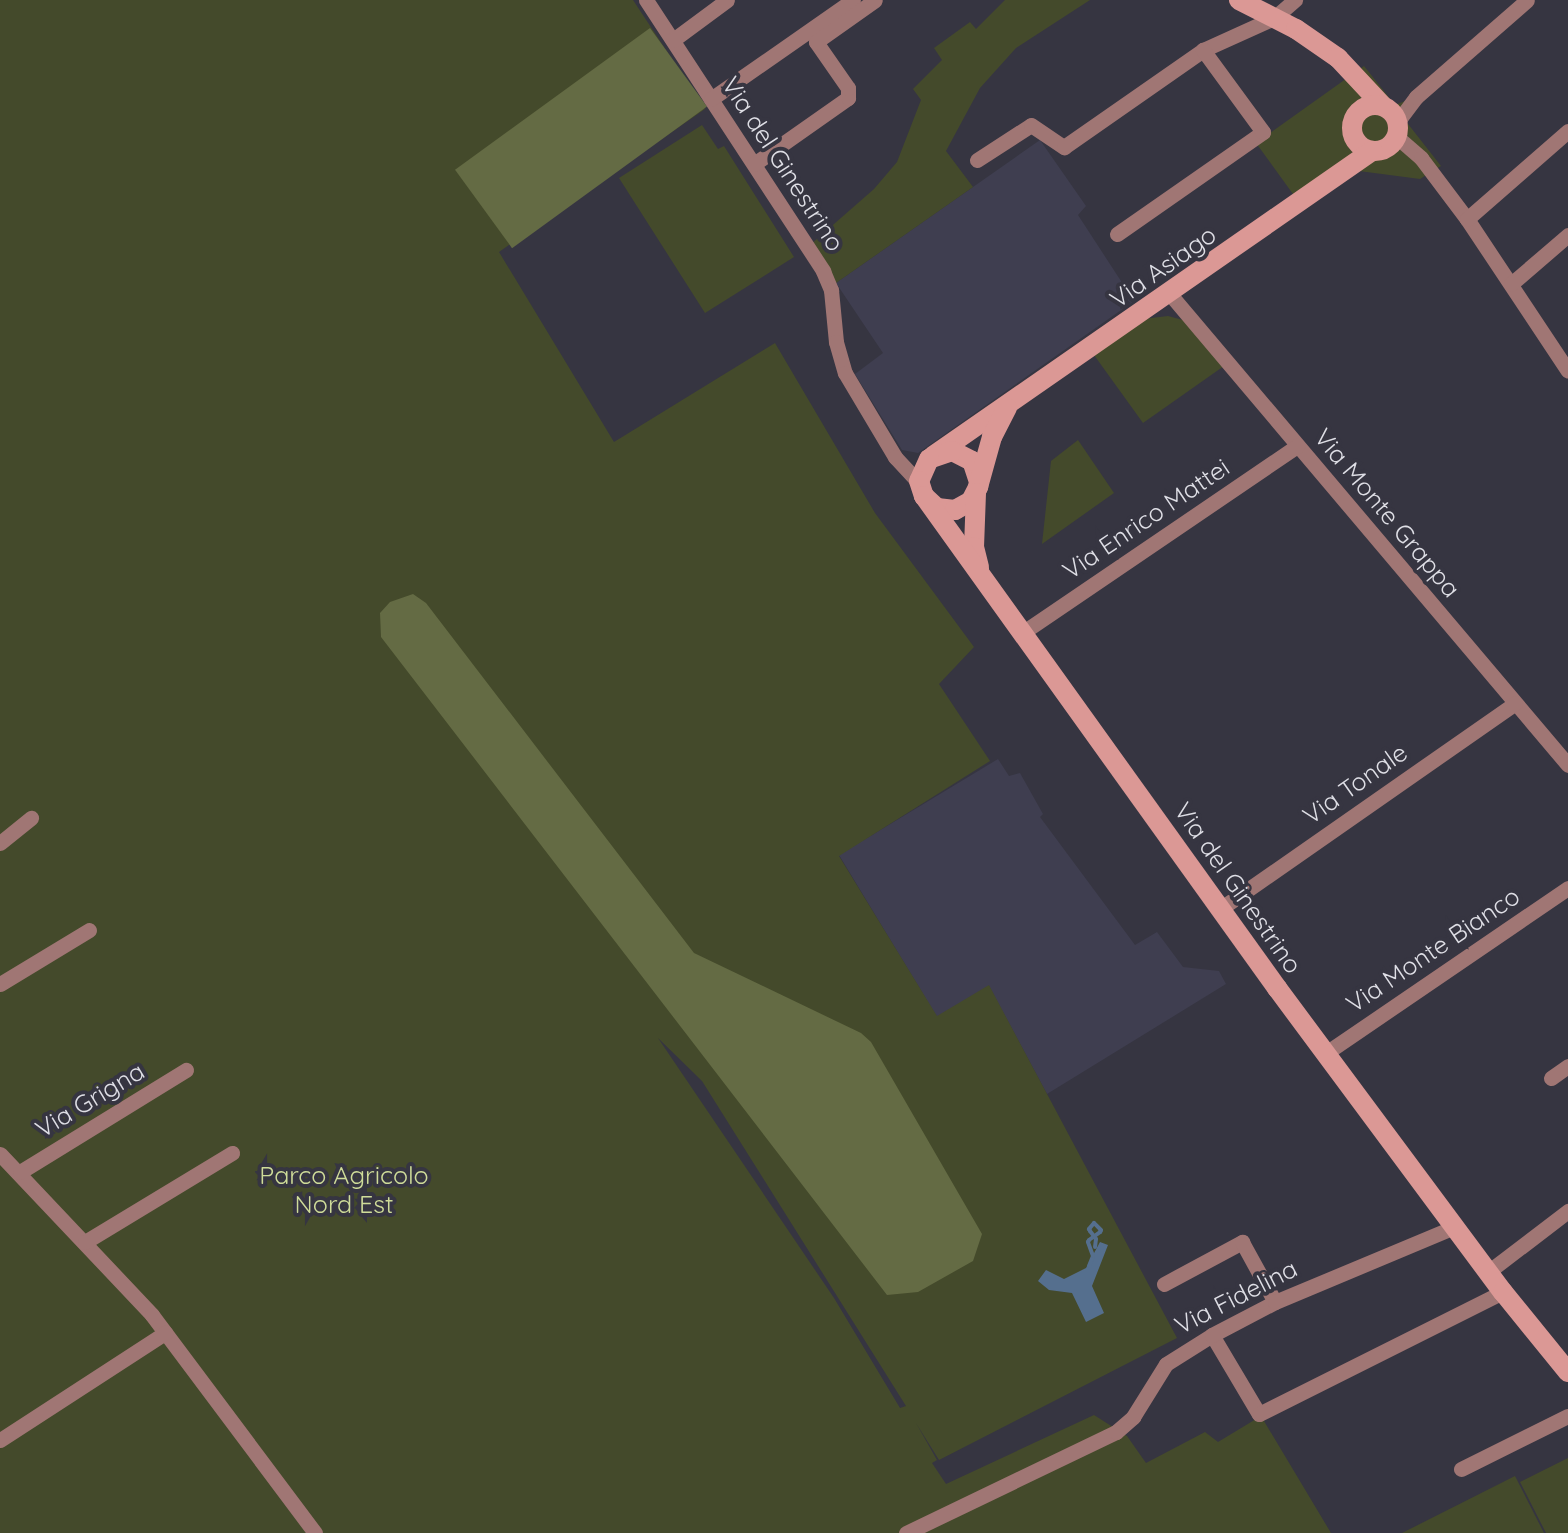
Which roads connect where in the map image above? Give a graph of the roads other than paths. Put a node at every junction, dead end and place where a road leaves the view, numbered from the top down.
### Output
1 (646, 0) edge
2 (727, 0) edge
3 (853, 0) edge
4 (875, 0) edge
5 (1239, 0) edge
6 (1295, 0) edge
7 (1527, 0) edge
8 (1274, 18) junction
9 (808, 39) junction
10 (673, 40) junction
11 (1203, 50) junction
12 (711, 99) junction
13 (1385, 116) junction
14 (1568, 130) edge
15 (1364, 145) junction
16 (978, 160) dead end
17 (754, 164) junction
18 (1467, 219) junction
19 (1117, 234) dead end
20 (1568, 235) edge
21 (1511, 284) junction
22 (1169, 293) junction
23 (1565, 359) edge
24 (1008, 406) junction
25 (1298, 446) junction
26 (921, 475) junction
27 (978, 487) junction
28 (983, 578) junction
29 (1022, 633) junction
30 (1515, 702) junction
31 (1568, 765) edge
32 (31, 818) dead end
33 (0, 843) edge
34 (1568, 888) edge
35 (1223, 907) junction
36 (88, 930) dead end
37 (0, 984) edge
38 (1326, 1053) junction
39 (1568, 1066) edge
40 (186, 1070) dead end
41 (1551, 1078) dead end
42 (232, 1153) dead end
43 (0, 1154) edge
44 (20, 1172) junction
45 (1568, 1211) edge
46 (1454, 1226) junction
47 (85, 1242) junction
48 (1488, 1272) junction
49 (1164, 1284) dead end
50 (1503, 1292) junction
51 (1275, 1302) junction
52 (166, 1333) junction
53 (1212, 1336) junction
54 (1568, 1372) edge
55 (1568, 1416) edge
56 (0, 1440) edge
57 (1461, 1469) dead end
58 (316, 1533) edge
59 (906, 1533) edge

1 - 10 street, Via del Ginestrino
2 - 10 street
3 - 9 street
4 - 9 street
5 - 8 street
6 - 8 street
7 - 13 street
8 - 11 street
8 - 13 street
9 - 12 street
9 - 17 street
10 - 12 street, Via del Ginestrino
11 - 16 street
11 - 19 street
12 - 17 street, Via del Ginestrino
13 - 15 street, Via Asiago
13 - 15 street
13 - 18 street
14 - 18 street
15 - 22 street, Via Asiago
17 - 26 street, Via del Ginestrino
18 - 21 street
20 - 21 street
21 - 23 street
22 - 24 street, Via Asiago
22 - 25 street, Via Monte Grappa
24 - 26 street, Via Asiago
24 - 27 street
25 - 29 street, Via Enrico Mattei
25 - 30 street, Via Monte Grappa
26 - 27 street
26 - 27 street
26 - 28 street, Via del Ginestrino
27 - 28 street, Via del Ginestrino
28 - 29 street, Via del Ginestrino
29 - 35 street, Via del Ginestrino
30 - 31 street, Via Monte Grappa
30 - 35 street, Via Tonale
32 - 33 street
34 - 38 street, Via Monte Bianco
35 - 38 street, Via del Ginestrino
36 - 37 street
38 - 46 street, Via del Ginestrino
39 - 41 street
40 - 44 street, Via Grigna
42 - 47 street
43 - 44 street
44 - 47 street
45 - 48 street
46 - 48 street
46 - 51 street, Via Fidelina
47 - 52 street
48 - 50 street
49 - 51 street
50 - 53 street
50 - 54 street
51 - 53 street, Via Fidelina
52 - 56 street
52 - 58 street
53 - 59 street, Via Fidelina
55 - 57 street

